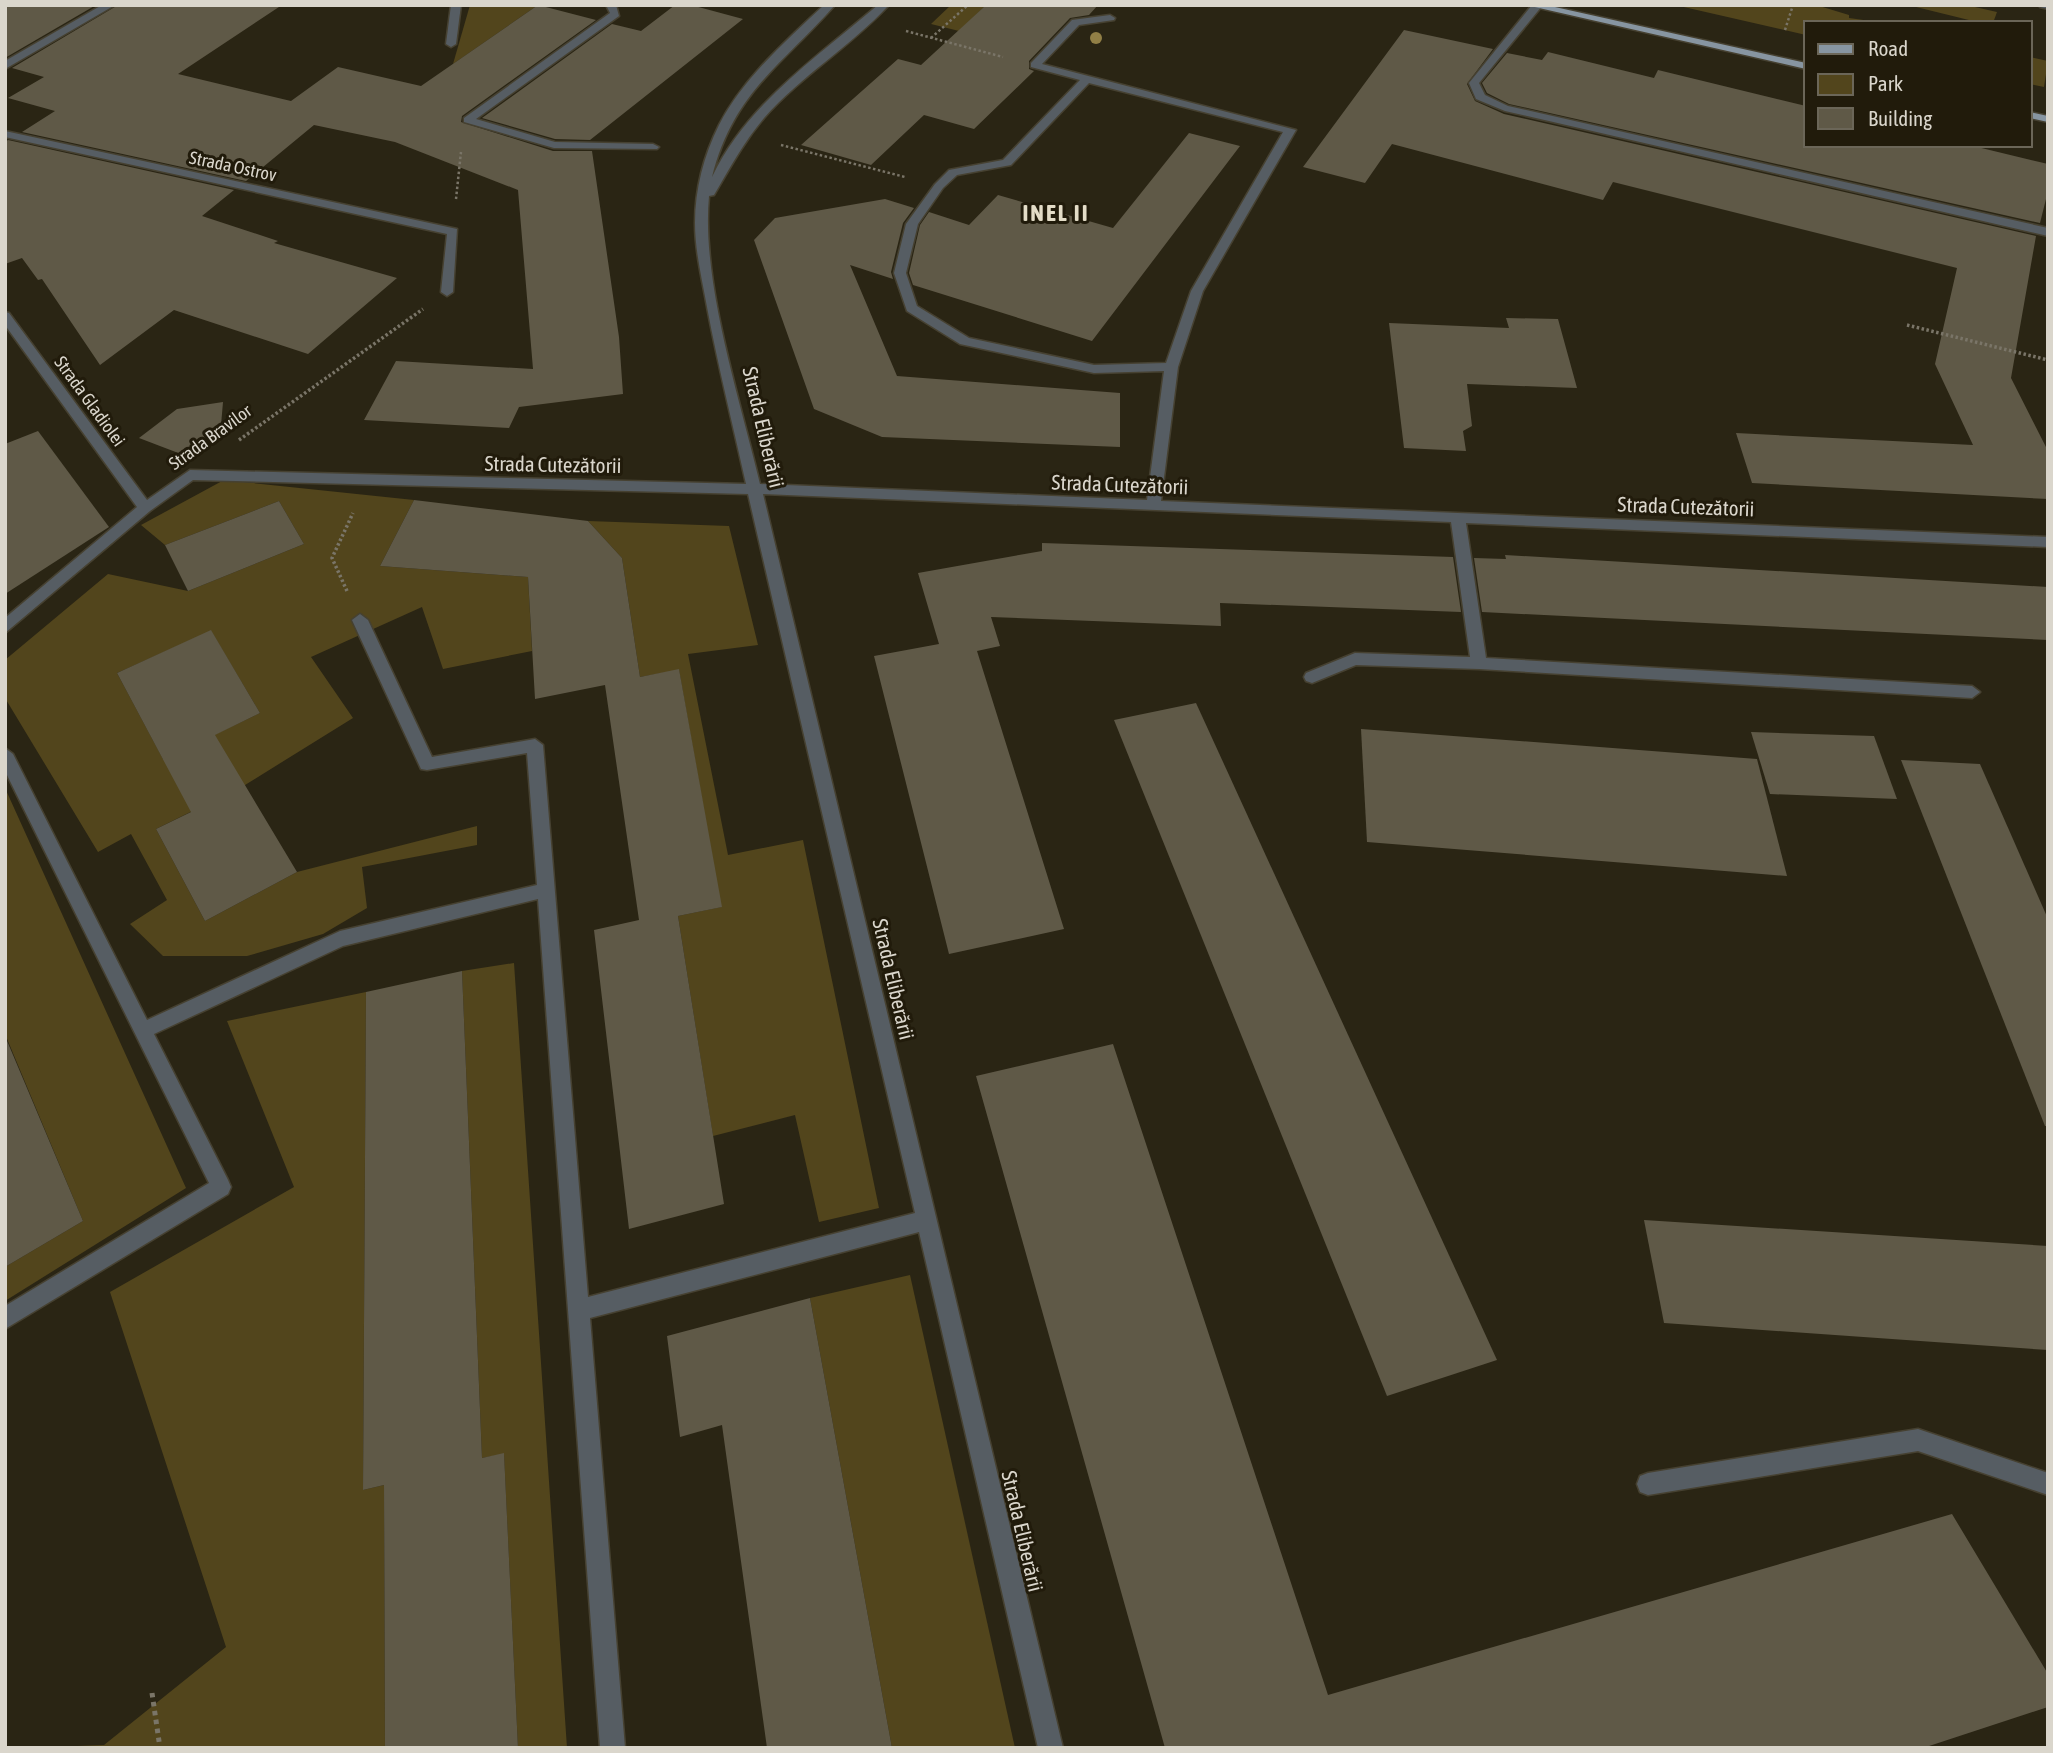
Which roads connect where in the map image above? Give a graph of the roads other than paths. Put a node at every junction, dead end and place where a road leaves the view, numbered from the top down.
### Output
1 (110, 5) edge
2 (456, 5) edge
3 (611, 5) edge
4 (830, 5) edge
5 (884, 5) edge
6 (1534, 6) edge
7 (1110, 18) dead end
8 (450, 44) dead end
9 (5, 65) edge
10 (1804, 66) edge
11 (1087, 79) junction
12 (5, 134) edge
13 (653, 147) dead end
14 (701, 219) junction
15 (2048, 232) edge
16 (447, 292) road end
17 (5, 316) edge
18 (1171, 367) junction
19 (190, 475) joint
20 (755, 489) junction
21 (1153, 506) junction
22 (145, 508) junction
23 (1458, 518) junction
24 (2048, 542) edge
25 (360, 620) road end
26 (5, 626) edge
27 (1479, 663) junction
28 (1312, 677) dead end
29 (1972, 692) dead end
30 (5, 754) edge
31 (546, 890) junction
32 (144, 1030) junction
33 (927, 1220) junction
34 (579, 1310) junction
35 (5, 1318) edge
36 (1648, 1484) dead end
37 (2048, 1484) edge
38 (613, 1748) edge
39 (1051, 1748) edge

1 - 9 street
2 - 8 street
3 - 13 street
4 - 14 street, Strada Eliberării
5 - 14 street, Strada Eliberării
6 - 10 main road
6 - 15 street
7 - 11 street
11 - 18 street
11 - 18 street
12 - 16 street, Strada Ostrov
14 - 20 street, Strada Eliberării
17 - 22 street, Strada Gladiolei
18 - 21 street
19 - 20 street, Strada Cutezătorii
19 - 22 street, Strada Bravilor
20 - 21 street, Strada Cutezătorii
20 - 33 street, Strada Eliberării
21 - 23 street, Strada Cutezătorii
22 - 26 street, Strada Bravilor
23 - 24 street, Strada Cutezătorii
23 - 27 street
25 - 31 street
27 - 28 street
27 - 29 street
30 - 32 street
31 - 32 street
31 - 34 street
32 - 35 street
33 - 34 street
33 - 39 street, Strada Eliberării
34 - 38 street
36 - 37 street

